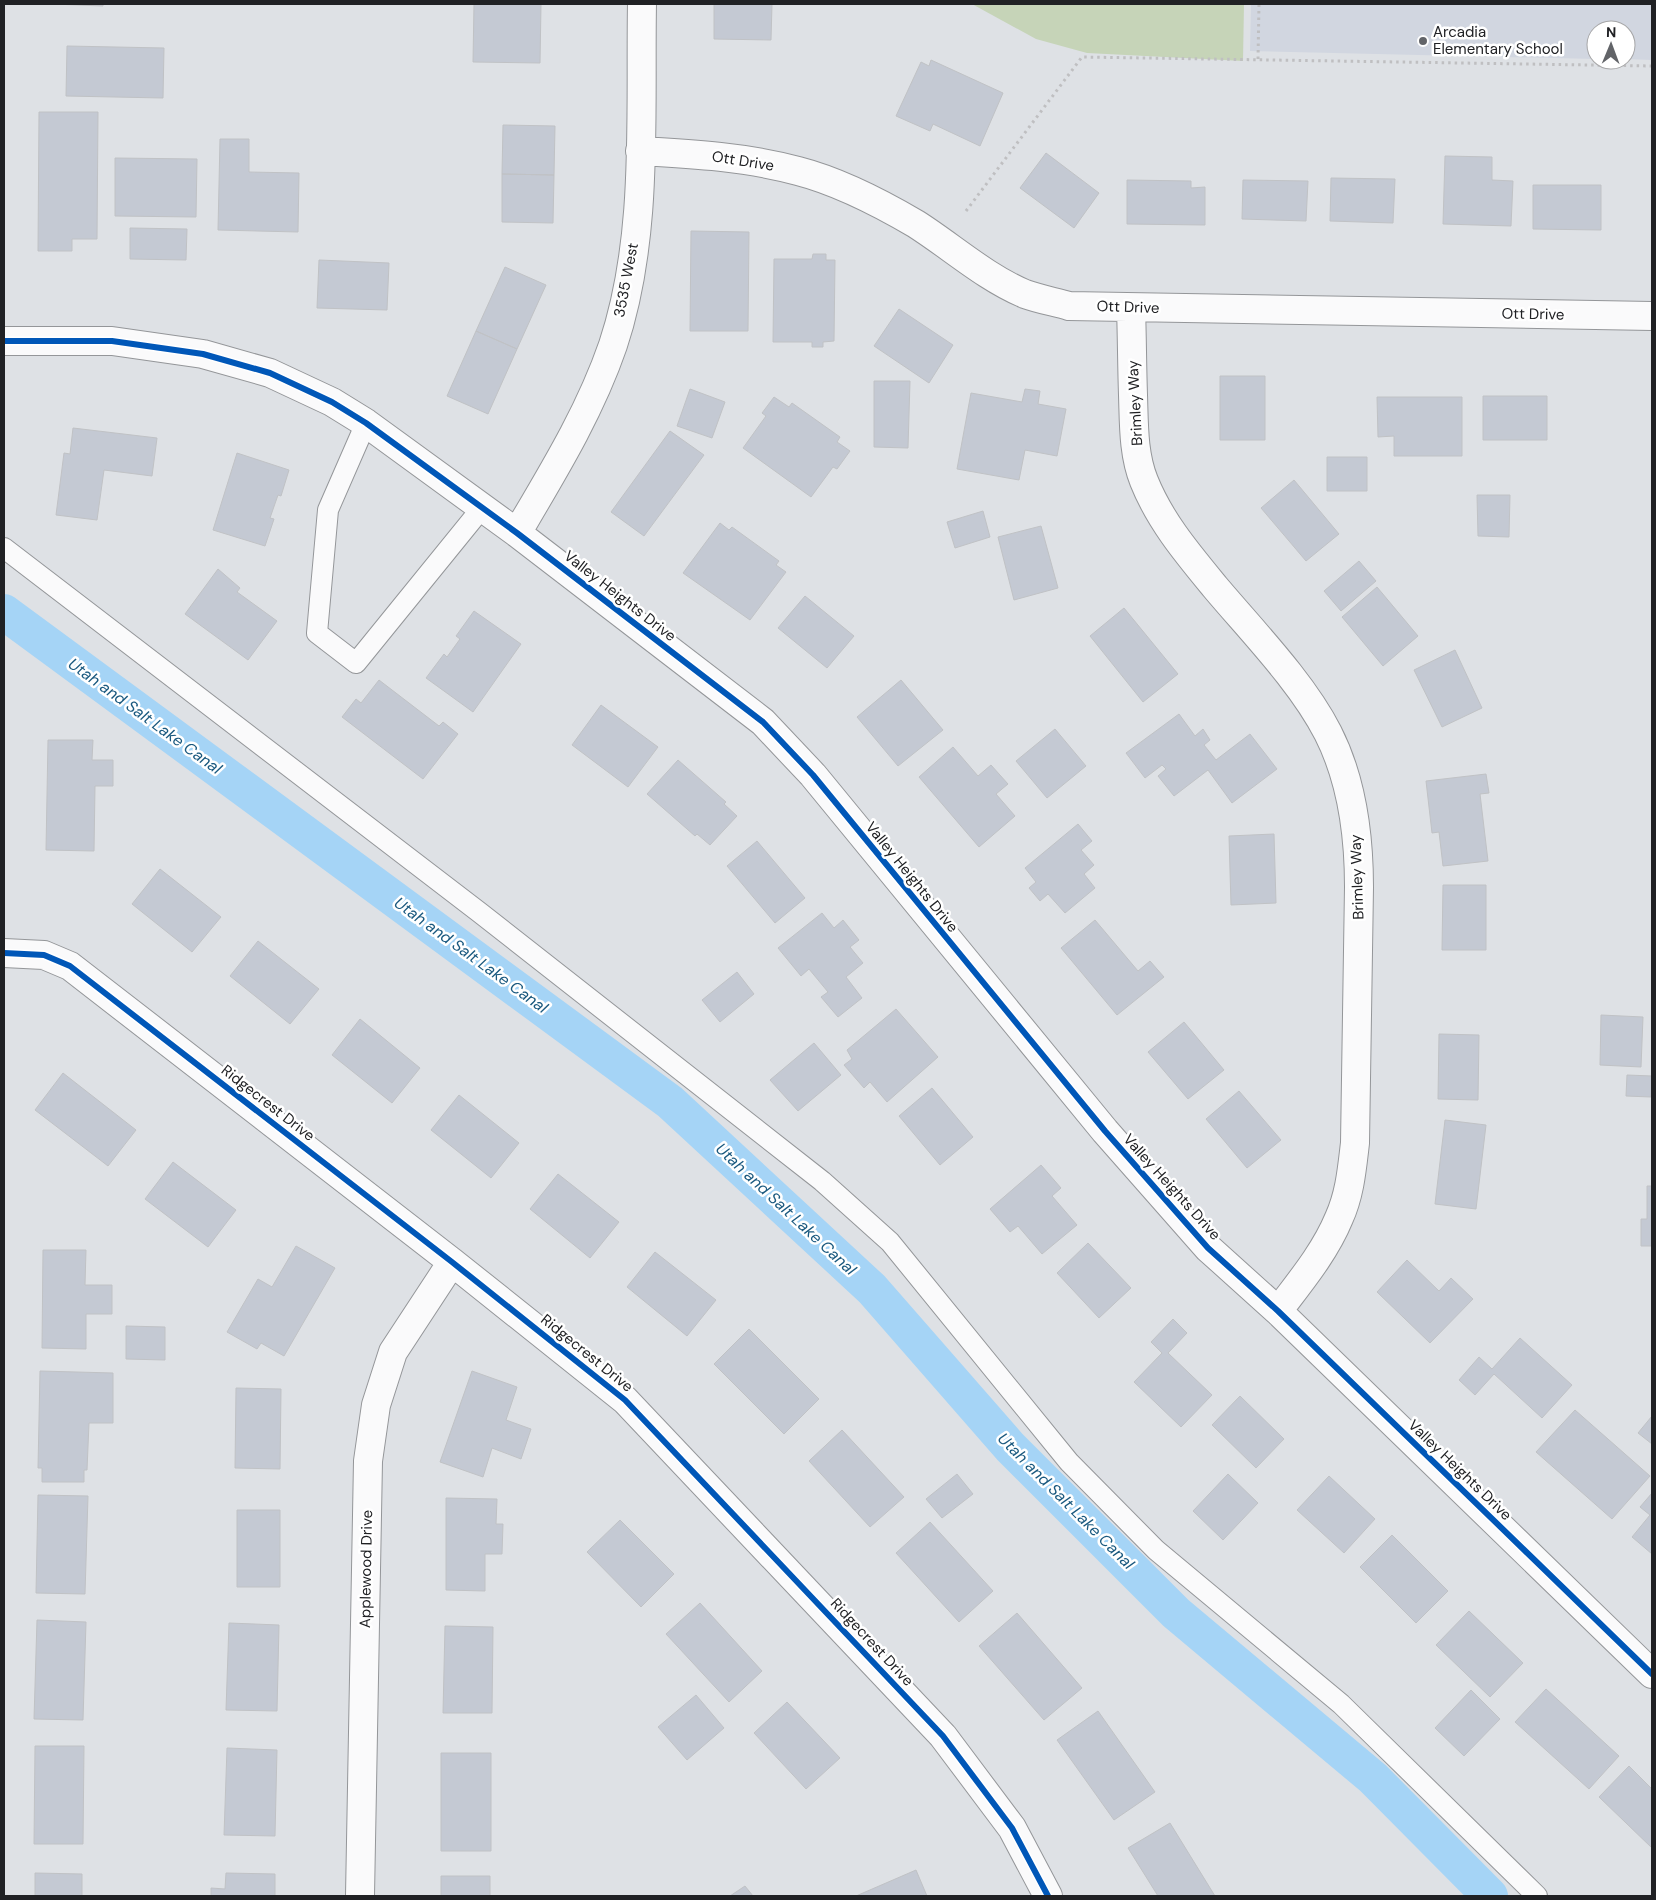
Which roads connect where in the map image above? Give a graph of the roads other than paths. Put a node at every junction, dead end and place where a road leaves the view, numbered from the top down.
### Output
1 (642, 4) edge
2 (640, 151) junction
3 (1131, 308) junction
4 (1652, 316) edge
5 (4, 341) edge
6 (366, 423) junction
7 (481, 509) junction
8 (517, 533) junction
9 (4, 548) edge
10 (4, 953) edge
11 (452, 1262) junction
12 (1278, 1311) junction
13 (1652, 1674) edge
14 (360, 1896) edge
15 (1048, 1896) edge
16 (1537, 1896) edge

1 - 2 street, 3535 West
2 - 3 street, Ott Drive
2 - 8 street, 3535 West
3 - 4 street, Ott Drive
3 - 12 street, Brimley Way
5 - 6 street, Valley Heights Drive
6 - 7 street, Valley Heights Drive
6 - 7 lane
7 - 8 street, Valley Heights Drive
8 - 12 street, Valley Heights Drive
9 - 16 lane
10 - 11 street, Ridgecrest Drive
11 - 14 street, Applewood Drive
11 - 15 street, Ridgecrest Drive
12 - 13 street, Valley Heights Drive

